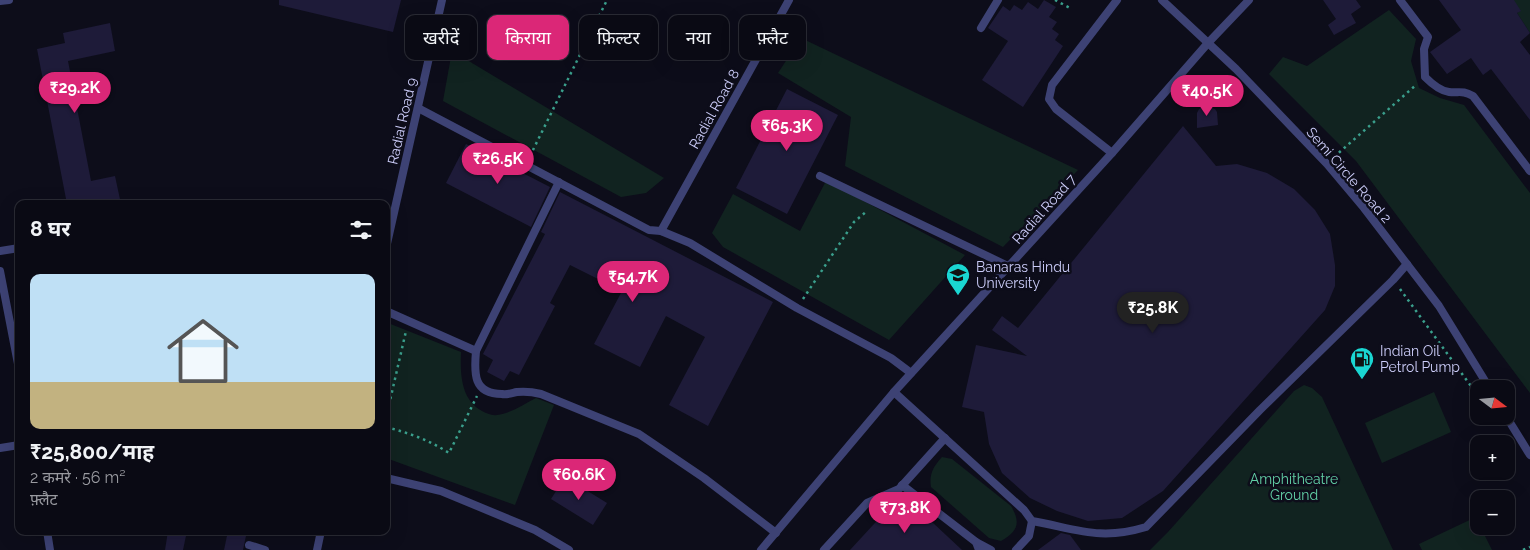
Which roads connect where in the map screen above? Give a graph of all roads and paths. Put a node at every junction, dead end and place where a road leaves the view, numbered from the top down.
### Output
1 (9, 0) edge
2 (442, 0) edge
3 (607, 0) edge
4 (790, 0) edge
5 (998, 0) edge
6 (1055, 0) edge
7 (1117, 0) edge
8 (1162, 0) edge
9 (1249, 0) edge
10 (1400, 0) edge
11 (0, 1) edge
12 (1070, 8) dead end
13 (981, 28) dead end
14 (1208, 43) junction
15 (1425, 77) junction
16 (418, 108) junction
17 (1112, 153) junction
18 (1327, 164) junction
19 (526, 165) junction
20 (1530, 171) edge
21 (820, 176) dead end
22 (559, 182) junction
23 (878, 202) junction
24 (390, 230) edge
25 (661, 231) junction
26 (15, 249) edge
27 (0, 251) edge
28 (1407, 264) junction
29 (1008, 266) junction
30 (0, 270) edge
31 (1393, 280) junction
32 (797, 308) junction
33 (390, 313) edge
34 (408, 322) junction
35 (15, 348) edge
36 (476, 351) junction
37 (911, 374) junction
38 (1484, 380) edge
39 (1470, 385) edge
40 (481, 387) junction
41 (894, 392) junction
42 (390, 401) edge
43 (1512, 425) edge
44 (390, 428) edge
45 (945, 438) junction
46 (15, 446) edge
47 (0, 448) edge
48 (1530, 455) edge
49 (390, 479) edge
50 (902, 485) junction
51 (1032, 521) junction
52 (776, 532) junction
53 (48, 535) edge
54 (320, 535) edge
55 (976, 542) junction
56 (249, 545) dead end
57 (1530, 546) edge
58 (50, 550) edge
59 (265, 550) edge
60 (317, 550) edge
61 (569, 550) edge
62 (760, 550) edge
63 (824, 550) edge
64 (979, 550) edge
65 (991, 550) edge
66 (1016, 550) edge
67 (1523, 550) edge

1 - 11 lane
2 - 16 lane, Radial Road 9
3 - 19 path
4 - 25 lane, Radial Road 8
5 - 13 lane
6 - 12 path
7 - 17 lane
8 - 14 lane, Semi Circle Road 2
9 - 14 lane, Radial Road 7
10 - 15 lane
14 - 17 lane, Radial Road 7
14 - 18 lane, Semi Circle Road 2
15 - 18 path
15 - 20 lane
16 - 19 lane
16 - 24 lane, Radial Road 9
17 - 29 lane, Radial Road 7
18 - 28 lane, Semi Circle Road 2
19 - 22 lane
21 - 23 lane
22 - 25 lane
22 - 36 lane
23 - 29 lane
23 - 32 path
25 - 32 lane
26 - 27 lane
28 - 31 lane
28 - 38 lane, Semi Circle Road 2
29 - 37 lane, Radial Road 7
30 - 35 lane
31 - 39 path
31 - 51 lane
32 - 37 lane
33 - 34 lane
34 - 36 lane
34 - 42 path
36 - 40 lane
37 - 41 lane, Radial Road 7
40 - 44 path
40 - 52 lane
41 - 45 lane
41 - 52 lane, Radial Road 7
43 - 48 lane
45 - 50 lane
45 - 51 lane
46 - 47 lane
49 - 61 lane
50 - 55 lane
50 - 63 lane
51 - 66 lane
52 - 62 lane, Radial Road 7
53 - 58 lane
54 - 60 lane
55 - 64 lane
55 - 65 lane
56 - 59 lane
57 - 67 path

